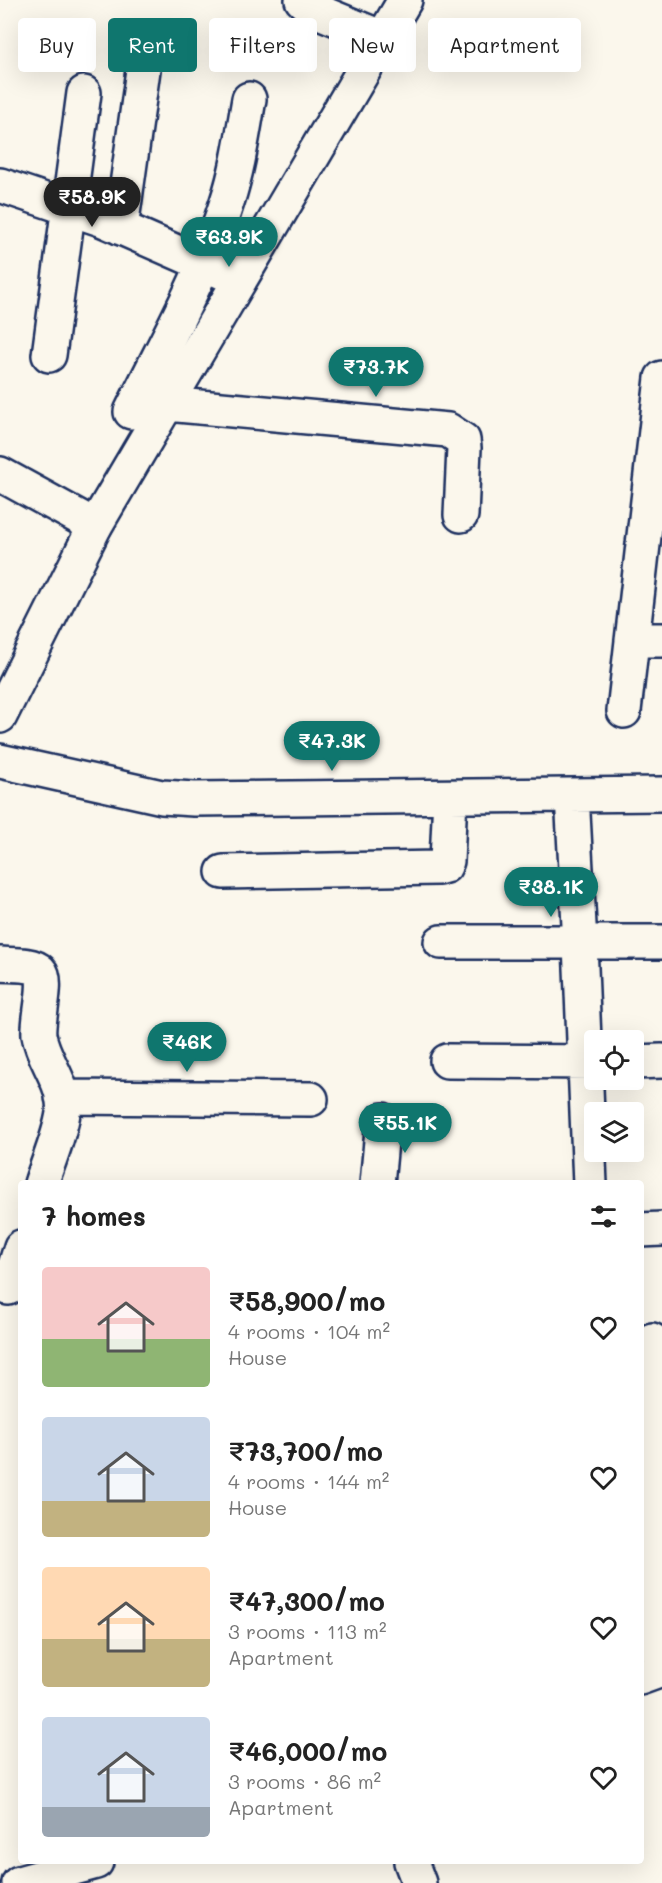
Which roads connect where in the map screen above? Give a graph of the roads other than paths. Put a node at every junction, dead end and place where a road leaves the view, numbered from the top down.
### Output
1 (302, 0) edge
2 (405, 0) edge
3 (334, 18) edge
4 (395, 18) edge
5 (143, 72) edge
6 (363, 72) edge
7 (84, 93) dead end
8 (249, 99) dead end
9 (0, 185) edge
10 (69, 208) junction
11 (121, 228) junction
12 (203, 264) junction
13 (240, 280) junction
14 (49, 355) dead end
15 (662, 378) edge
16 (167, 404) junction
17 (131, 412) dead end
18 (0, 474) edge
19 (655, 503) edge
20 (461, 515) dead end
21 (95, 526) junction
22 (647, 640) edge
23 (624, 711) dead end
24 (0, 716) edge
25 (0, 761) edge
26 (662, 794) edge
27 (572, 795) junction
28 (450, 797) junction
29 (222, 872) dead end
30 (441, 942) dead end
31 (662, 942) edge
32 (580, 944) junction
33 (0, 964) edge
34 (587, 1030) edge
35 (447, 1060) dead end
36 (662, 1061) edge
37 (584, 1062) edge
38 (644, 1062) edge
39 (590, 1090) edge
40 (62, 1097) junction
41 (311, 1099) dead end
42 (382, 1120) dead end
43 (42, 1180) edge
44 (377, 1180) edge
45 (590, 1180) edge
46 (662, 1229) edge
47 (644, 1230) edge
48 (18, 1258) edge
49 (10, 1289) edge
50 (652, 1340) edge
51 (647, 1403) edge
52 (648, 1464) edge
53 (649, 1529) edge
54 (654, 1673) edge
55 (412, 1864) edge
56 (91, 1870) edge
57 (21, 1883) edge
58 (418, 1883) edge

1 - 3 street
2 - 4 street
5 - 11 street
6 - 13 street
7 - 10 street
8 - 12 street
9 - 10 street
10 - 11 street
10 - 14 street
11 - 12 street
12 - 13 street
12 - 17 street
13 - 16 street
15 - 19 street
16 - 20 street
16 - 21 street
18 - 21 street
19 - 22 street
21 - 24 street
22 - 23 street
25 - 28 street
26 - 27 street
27 - 28 street
27 - 32 street
28 - 29 street
30 - 32 street
31 - 32 street
32 - 34 street
33 - 40 street
35 - 37 street
36 - 38 street
39 - 45 street
40 - 41 street
40 - 43 street
42 - 44 street
46 - 47 street
48 - 49 street
50 - 51 street
51 - 52 street
52 - 53 street
53 - 54 street
55 - 58 street
56 - 57 street

